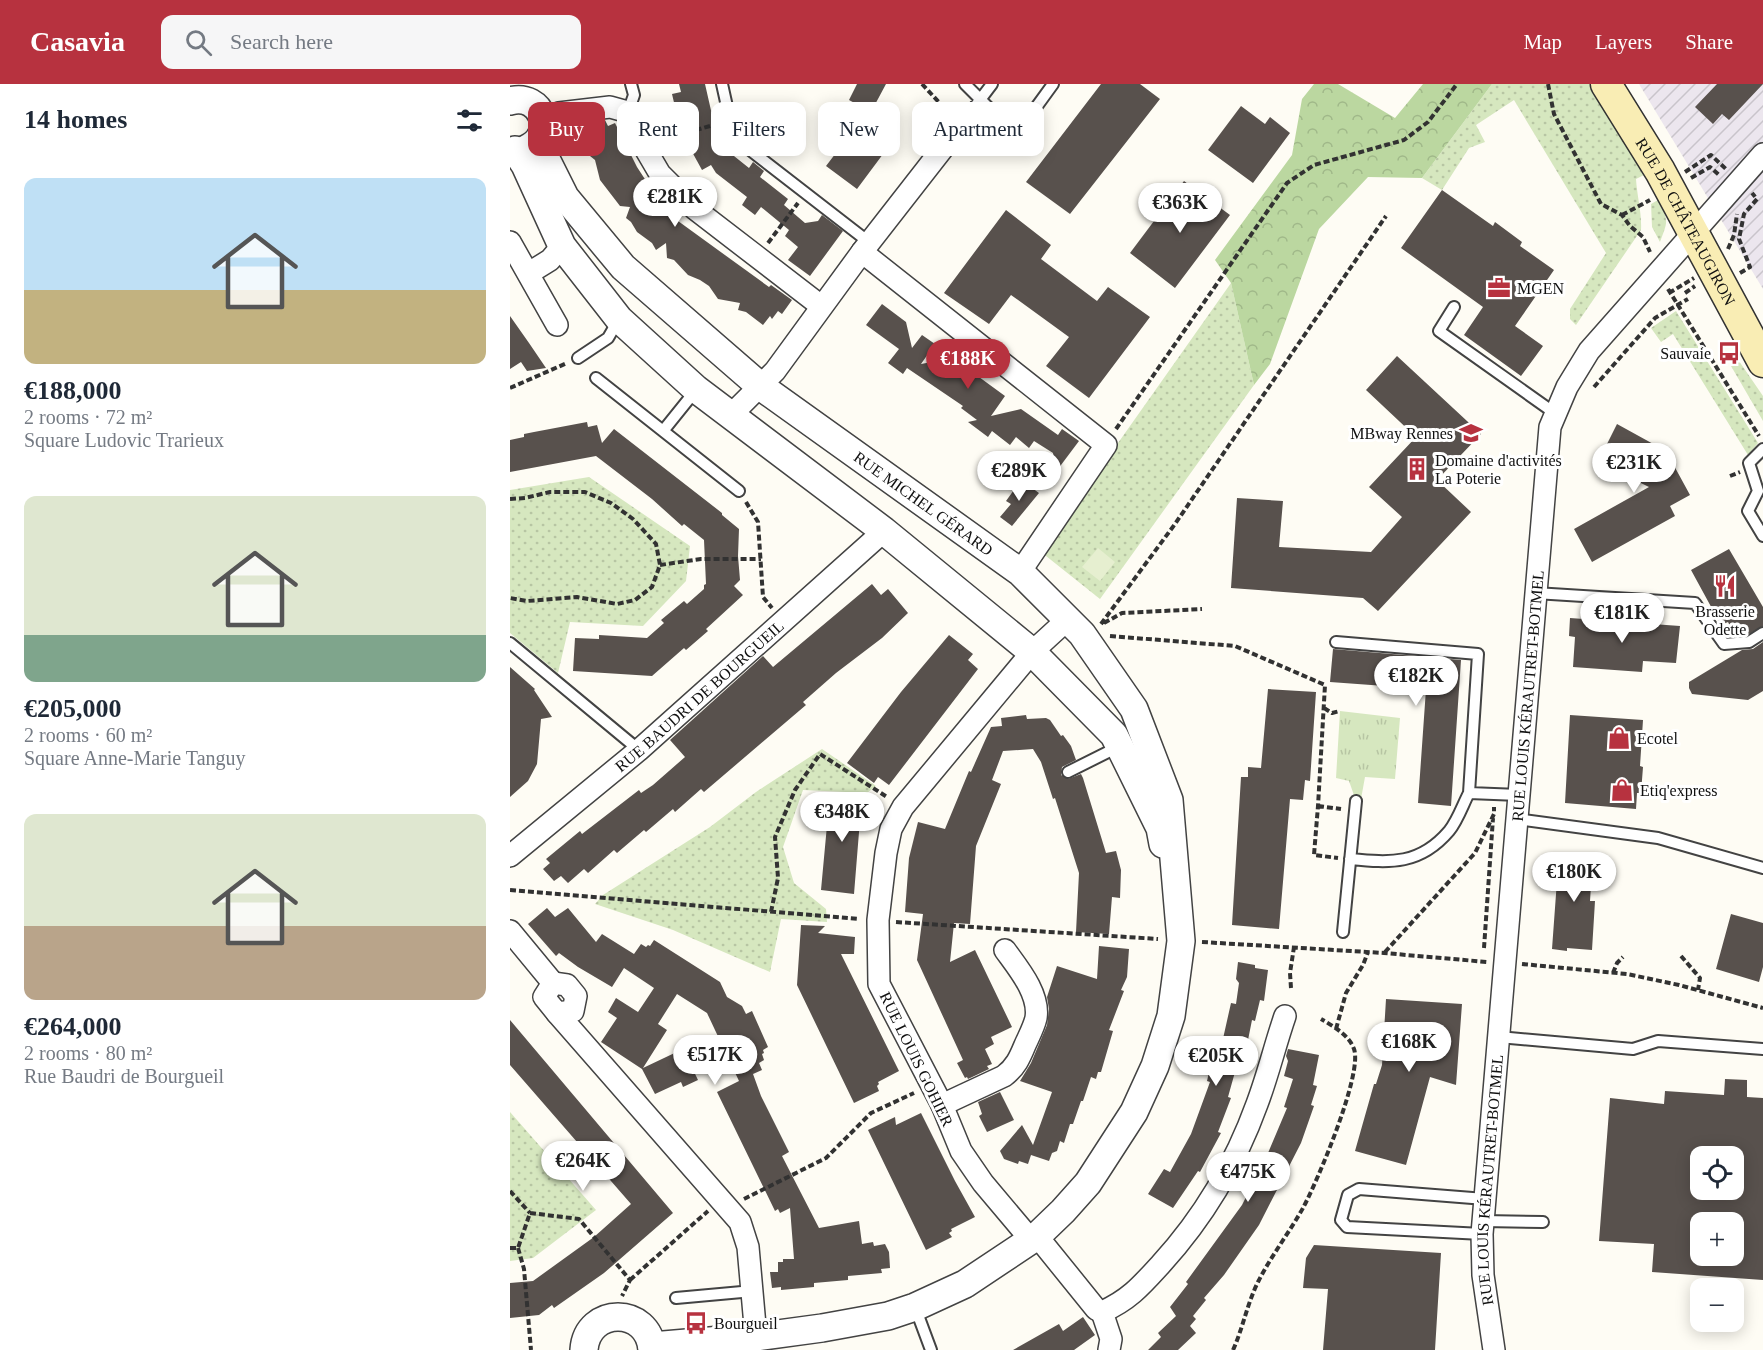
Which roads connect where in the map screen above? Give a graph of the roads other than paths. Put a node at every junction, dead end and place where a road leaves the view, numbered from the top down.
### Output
1 (631, 84) edge
2 (722, 84) edge
3 (965, 84) edge
4 (992, 84) edge
5 (1053, 84) edge
6 (1606, 84) edge
7 (980, 100) junction
8 (632, 102) edge
9 (528, 148) edge
10 (512, 149) edge
11 (1763, 154) edge
12 (545, 156) edge
13 (649, 156) edge
14 (937, 156) edge
15 (1694, 232) junction
16 (510, 242) edge
17 (562, 246) junction
18 (866, 247) junction
19 (529, 273) junction
20 (821, 306) junction
21 (1454, 307) dead end
22 (619, 319) junction
23 (557, 325) dead end
24 (578, 358) road end
25 (1763, 362) edge
26 (596, 378) dead end
27 (760, 386) junction
28 (696, 390) junction
29 (1556, 414) junction
30 (731, 415) junction
31 (663, 431) junction
32 (1763, 448) edge
33 (739, 491) road end
34 (884, 531) junction
35 (1763, 536) edge
36 (1020, 572) junction
37 (1535, 593) junction
38 (1084, 626) junction
39 (1763, 633) edge
40 (1336, 642) dead end
41 (510, 643) edge
42 (1032, 652) junction
43 (1132, 740) junction
44 (639, 750) junction
45 (1068, 772) dead end
46 (1469, 793) junction
47 (1519, 795) junction
48 (1355, 806) road end
49 (1517, 819) junction
50 (510, 856) edge
51 (1350, 859) junction
52 (1763, 868) edge
53 (510, 932) edge
54 (1343, 932) dead end
55 (1005, 950) dead end
56 (1285, 1016) dead end
57 (1499, 1038) junction
58 (1763, 1049) edge
59 (942, 1105) junction
60 (1485, 1199) junction
61 (1543, 1222) dead end
62 (1482, 1227) junction
63 (1034, 1238) junction
64 (753, 1291) junction
65 (676, 1298) dead end
66 (915, 1307) junction
67 (1102, 1312) junction
68 (756, 1337) junction
69 (652, 1348) edge
70 (584, 1350) edge
71 (931, 1350) edge
72 (1108, 1350) edge
73 (1494, 1350) edge

1 - 8 lane
2 - 18 lane
3 - 7 lane
4 - 7 lane
5 - 7 lane
6 - 15 main road, RUE DE CHÂTEAUGIRON
9 - 10 street, RUE MICHEL GÉRARD
10 - 17 street, RUE MICHEL GÉRARD
11 - 15 street, RUE LOUIS KÉRAUTRET-BOTMEL
12 - 27 street, RUE MICHEL GÉRARD
13 - 20 street
14 - 18 street
15 - 25 main road, RUE DE CHÂTEAUGIRON
15 - 29 street, RUE LOUIS KÉRAUTRET-BOTMEL
16 - 19 street
17 - 19 street
17 - 22 street, RUE MICHEL GÉRARD
18 - 20 street
18 - 36 street
19 - 23 street
20 - 27 street
21 - 29 lane
22 - 24 lane
22 - 28 street, RUE MICHEL GÉRARD
26 - 31 lane
27 - 30 street
27 - 36 street, RUE MICHEL GÉRARD
28 - 30 street, RUE MICHEL GÉRARD
28 - 31 lane
29 - 37 street, RUE LOUIS KÉRAUTRET-BOTMEL
30 - 34 street, RUE MICHEL GÉRARD
31 - 33 lane
32 - 35 lane
34 - 42 street, RUE MICHEL GÉRARD
34 - 44 street, RUE BAUDRI DE BOURGUEIL
36 - 38 street, RUE MICHEL GÉRARD
37 - 39 lane
37 - 47 street, RUE LOUIS KÉRAUTRET-BOTMEL
38 - 42 street, RUE LOUIS GOHIER
38 - 43 street, RUE MICHEL GÉRARD
40 - 46 lane
41 - 44 lane
42 - 43 street, RUE MICHEL GÉRARD
42 - 59 street, RUE LOUIS GOHIER
43 - 45 lane
43 - 63 street, RUE MICHEL GÉRARD
44 - 50 street, RUE BAUDRI DE BOURGUEIL
46 - 47 lane
46 - 51 lane
47 - 49 street, RUE LOUIS KÉRAUTRET-BOTMEL
48 - 51 lane
49 - 52 lane
49 - 57 street, RUE LOUIS KÉRAUTRET-BOTMEL
51 - 54 lane
53 - 64 street
55 - 59 street
56 - 67 street
57 - 58 lane
57 - 60 street, RUE LOUIS KÉRAUTRET-BOTMEL
59 - 63 street, RUE LOUIS GOHIER
60 - 62 street, RUE LOUIS KÉRAUTRET-BOTMEL
60 - 62 lane
61 - 62 lane
62 - 73 street, RUE LOUIS KÉRAUTRET-BOTMEL
63 - 66 street, RUE MICHEL GÉRARD
63 - 67 street, RUE LOUIS GOHIER
64 - 65 lane
64 - 68 street
66 - 68 street, RUE MICHEL GÉRARD
66 - 71 lane
67 - 72 street
68 - 69 street, RUE MICHEL GÉRARD
69 - 70 street

